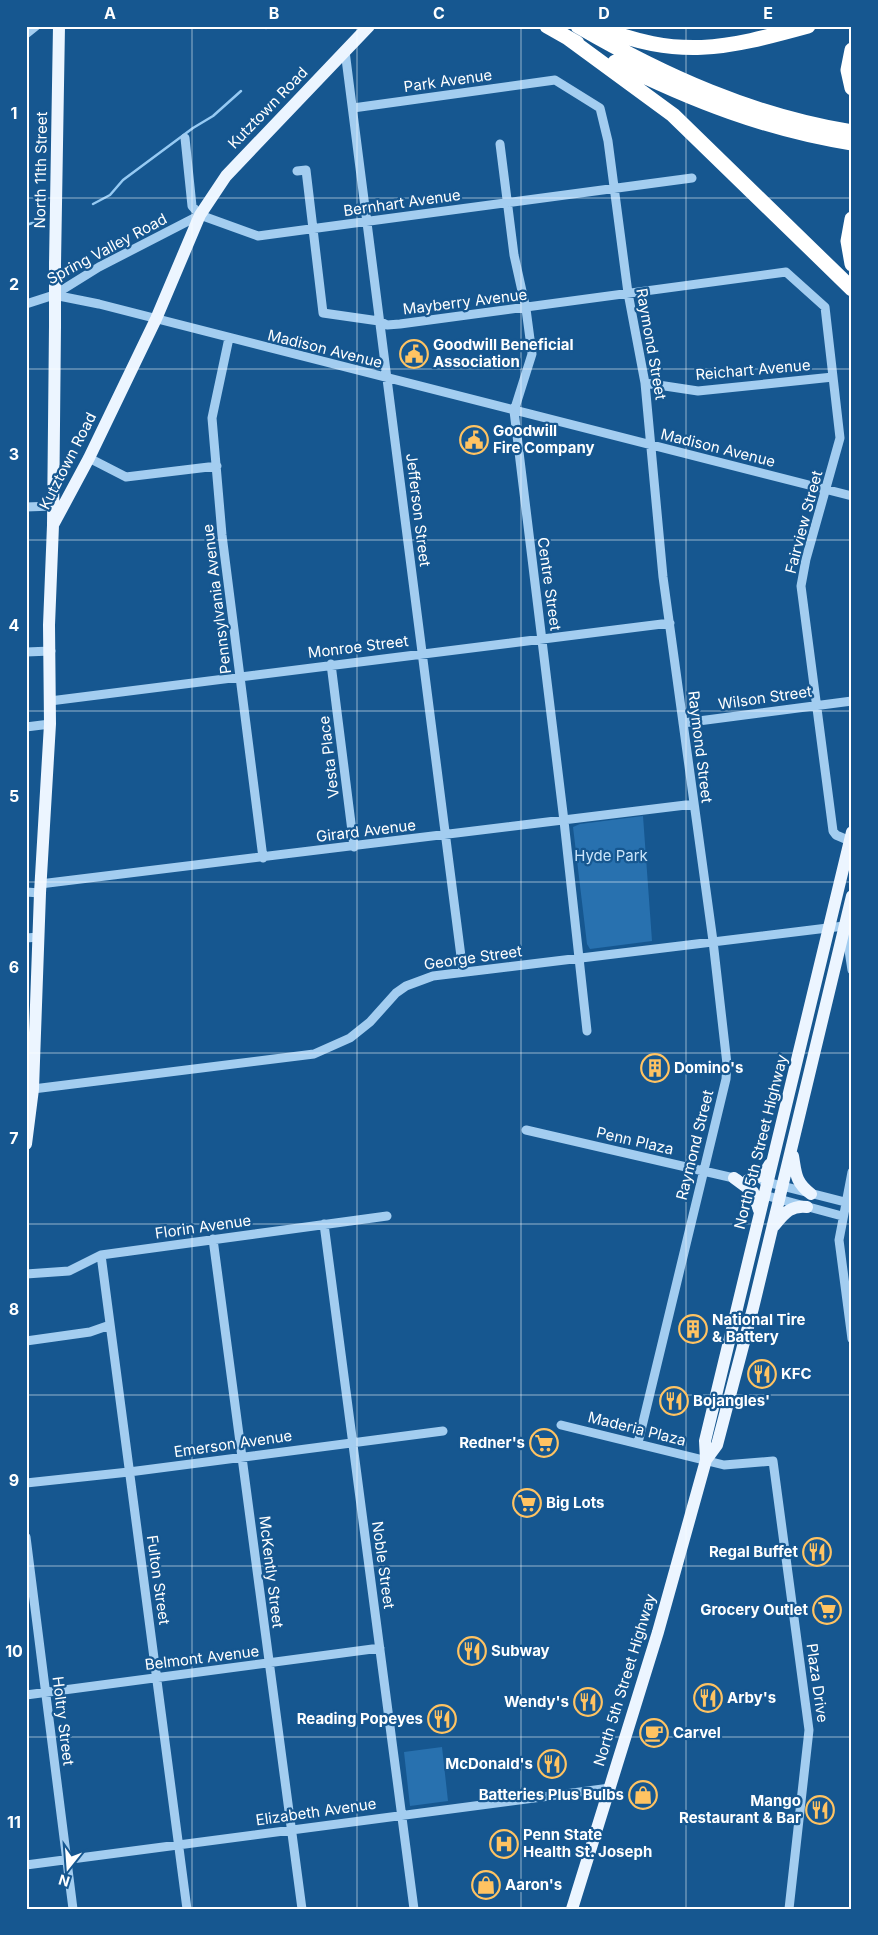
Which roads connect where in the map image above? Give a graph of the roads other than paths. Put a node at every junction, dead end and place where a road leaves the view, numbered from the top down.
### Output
1 (36, 26) edge
2 (59, 26) edge
3 (369, 26) edge
4 (547, 26) edge
5 (578, 26) edge
6 (595, 26) edge
7 (808, 26) edge
8 (26, 34) edge
9 (568, 38) junction
10 (852, 50) edge
11 (345, 51) junction
12 (547, 81) joint
13 (852, 88) edge
14 (353, 108) junction
15 (852, 132) edge
16 (185, 138) dead end
17 (852, 143) edge
18 (500, 144) dead end
19 (296, 171) dead end
20 (692, 178) dead end
21 (614, 190) junction
22 (507, 202) junction
23 (200, 215) junction
24 (852, 219) edge
25 (368, 222) junction
26 (313, 229) junction
27 (852, 264) edge
28 (762, 275) joint
29 (852, 289) edge
30 (628, 293) junction
31 (54, 295) junction
32 (26, 304) edge
33 (526, 309) junction
34 (156, 319) junction
35 (380, 321) junction
36 (229, 338) junction
37 (833, 378) junction
38 (387, 379) junction
39 (645, 383) junction
40 (514, 411) junction
41 (652, 446) junction
42 (89, 458) junction
43 (217, 466) junction
44 (828, 490) junction
45 (852, 496) edge
46 (53, 506) junction
47 (26, 507) edge
48 (54, 525) junction
49 (670, 623) junction
50 (542, 638) junction
51 (51, 651) junction
52 (26, 652) edge
53 (423, 652) junction
54 (331, 664) junction
55 (240, 677) junction
56 (50, 701) junction
57 (852, 701) edge
58 (816, 705) junction
59 (683, 723) junction
60 (50, 724) junction
61 (26, 727) edge
62 (694, 804) junction
63 (564, 821) junction
64 (447, 835) junction
65 (851, 836) edge
66 (354, 847) junction
67 (263, 858) junction
68 (40, 888) junction
69 (26, 892) edge
70 (852, 896) edge
71 (848, 925) edge
72 (830, 928) junction
73 (32, 938) edge
74 (713, 941) junction
75 (579, 958) junction
76 (852, 970) edge
77 (463, 972) junction
78 (587, 1031) dead end
79 (33, 1089) junction
80 (526, 1130) dead end
81 (26, 1144) edge
82 (792, 1145) junction
83 (774, 1156) junction
84 (703, 1171) junction
85 (852, 1172) edge
86 (734, 1178) junction
87 (748, 1180) junction
88 (767, 1182) junction
89 (782, 1186) junction
90 (811, 1194) junction
91 (764, 1195) junction
92 (778, 1199) junction
93 (845, 1202) junction
94 (807, 1207) junction
95 (760, 1213) junction
96 (387, 1216) dead end
97 (842, 1216) junction
98 (324, 1224) junction
99 (770, 1232) junction
100 (213, 1239) junction
101 (101, 1255) junction
102 (26, 1274) edge
103 (110, 1325) junction
104 (852, 1339) edge
105 (26, 1341) edge
106 (562, 1425) dead end
107 (443, 1431) dead end
108 (353, 1441) junction
109 (638, 1443) junction
110 (243, 1456) junction
111 (706, 1460) junction
112 (773, 1461) joint
113 (129, 1472) junction
114 (26, 1483) edge
115 (26, 1537) edge
116 (380, 1648) junction
117 (269, 1664) junction
118 (156, 1678) junction
119 (46, 1693) junction
120 (26, 1695) edge
121 (610, 1788) junction
122 (402, 1815) junction
123 (292, 1829) junction
124 (179, 1844) junction
125 (67, 1859) junction
126 (26, 1865) edge
127 (73, 1909) edge
128 (188, 1909) edge
129 (302, 1909) edge
130 (414, 1909) edge
131 (572, 1909) edge
132 (789, 1909) edge

1 - 8 street
2 - 46 main road, North 11th Street, bridge
3 - 11 main road, Kutztown Road
4 - 9 highway
5 - 15 highway
6 - 7 highway
9 - 17 highway
9 - 29 highway
10 - 13 highway
11 - 14 street, Jefferson Street
11 - 23 main road, Kutztown Road
12 - 14 street, Park Avenue
12 - 21 street, Raymond Street
14 - 25 street, Jefferson Street
16 - 23 street
18 - 22 street, Centre Street
19 - 26 street, Mayberry Avenue
20 - 21 street, Bernhart Avenue
21 - 22 street, Bernhart Avenue
21 - 30 street, Raymond Street
22 - 25 street, Bernhart Avenue
22 - 33 street, Centre Street
23 - 26 street, Bernhart Avenue
23 - 31 street, Spring Valley Road
23 - 34 main road, Kutztown Road
24 - 27 highway
25 - 26 street, Bernhart Avenue
25 - 35 street, Jefferson Street
26 - 35 street, Mayberry Avenue
28 - 30 street, Mayberry Avenue
28 - 37 street, Fairview Street
30 - 33 street, Mayberry Avenue
30 - 39 street, Raymond Street
31 - 32 street, Spring Valley Road
31 - 34 street, Madison Avenue
33 - 35 street, Mayberry Avenue
33 - 40 street, Centre Street
34 - 36 street, Madison Avenue
34 - 42 main road, Kutztown Road
35 - 38 street, Jefferson Street
36 - 38 street, Madison Avenue
36 - 43 street, Pennsylvania Avenue
37 - 39 street, Reichart Avenue
37 - 44 street, Fairview Street
38 - 40 street, Madison Avenue
38 - 53 street, Jefferson Street
39 - 41 street, Raymond Street
40 - 41 street, Madison Avenue
40 - 50 street, Centre Street
41 - 44 street, Madison Avenue
41 - 49 street, Raymond Street
42 - 43 street
42 - 48 main road, Kutztown Road
43 - 55 street, Pennsylvania Avenue
44 - 45 street, Madison Avenue
44 - 58 street, Fairview Street
46 - 47 street
46 - 48 main road, North 11th Street
48 - 51 main road, Kutztown Road
49 - 50 street, Monroe Street
49 - 59 street, Raymond Street
50 - 53 street, Monroe Street
50 - 63 street, Centre Street
51 - 52 street
51 - 56 main road, Kutztown Road
53 - 54 street, Monroe Street
53 - 64 street, Jefferson Street
54 - 55 street, Monroe Street
54 - 66 street, Vesta Place
55 - 56 street, Monroe Street
55 - 67 street, Pennsylvania Avenue
56 - 60 main road, Kutztown Road
57 - 58 street, Wilson Street
58 - 59 street, Wilson Street
58 - 65 street, Fairview Street
59 - 62 street, Raymond Street
60 - 61 street
60 - 68 main road, Kutztown Road
62 - 63 street, Girard Avenue
62 - 74 street, Raymond Street
63 - 64 street, Girard Avenue
63 - 75 street, Centre Street
64 - 66 street, Girard Avenue
64 - 77 street, Jefferson Street
65 - 72 main road, North 5th Street Highway
66 - 67 street, Girard Avenue
67 - 68 street, Girard Avenue
68 - 69 street, Girard Avenue
68 - 73 main road, Kutztown Road
70 - 71 main road, North 5th Street Highway
71 - 72 street, George Street
71 - 76 street
71 - 82 main road, North 5th Street Highway
72 - 74 street, George Street
72 - 83 main road, North 5th Street Highway
73 - 79 main road, Kutztown Road
74 - 75 street, George Street
74 - 84 street, Raymond Street
75 - 77 street, George Street
75 - 78 street, Centre Street
77 - 79 street, George Street
79 - 81 main road, Kutztown Road
80 - 84 street, Penn Plaza
82 - 89 main road, North 5th Street Highway
82 - 90 main road
83 - 87 main road
83 - 88 main road, North 5th Street Highway
84 - 86 street, Penn Plaza
84 - 109 street, Raymond Street
85 - 93 street
86 - 87 street, Penn Plaza
86 - 95 main road
87 - 88 street, Penn Plaza
88 - 89 street, Penn Plaza
88 - 91 main road, North 5th Street Highway
89 - 90 street, Penn Plaza
89 - 92 main road, North 5th Street Highway
90 - 93 street, Penn Plaza
91 - 92 street
91 - 95 main road, North 5th Street Highway
92 - 94 street
92 - 99 main road, North 5th Street Highway
93 - 97 street
94 - 97 street
94 - 99 main road
95 - 111 main road, North 5th Street Highway
96 - 98 street, Florin Avenue
97 - 104 street
98 - 100 street, Florin Avenue
98 - 108 street, Noble Street
99 - 111 main road, North 5th Street Highway
100 - 101 street, Florin Avenue
100 - 110 street, McKently Street
101 - 102 street, Florin Avenue
101 - 103 street, Fulton Street
103 - 105 street
103 - 113 street, Fulton Street
106 - 109 street, Maderia Plaza
107 - 108 street, Emerson Avenue
108 - 110 street, Emerson Avenue
108 - 116 street, Noble Street
109 - 111 street, Maderia Plaza
110 - 113 street, Emerson Avenue
110 - 117 street, McKently Street
111 - 112 street, Maderia Plaza
111 - 121 main road, North 5th Street Highway
112 - 132 street, Plaza Drive
113 - 114 street, Emerson Avenue
113 - 118 street, Fulton Street
115 - 119 street, Holtry Street
116 - 117 street, Belmont Avenue
116 - 122 street, Noble Street
117 - 118 street, Belmont Avenue
117 - 123 street, McKently Street
118 - 119 street, Belmont Avenue
118 - 124 street, Fulton Street
119 - 120 street, Belmont Avenue
119 - 125 street, Holtry Street
121 - 122 street, Elizabeth Avenue
121 - 131 main road, North 5th Street Highway
122 - 123 street, Elizabeth Avenue
122 - 130 street, Noble Street
123 - 124 street, Elizabeth Avenue
123 - 129 street, McKently Street
124 - 125 street, Elizabeth Avenue
124 - 128 street, Fulton Street
125 - 126 street, Elizabeth Avenue
125 - 127 street, Holtry Street

